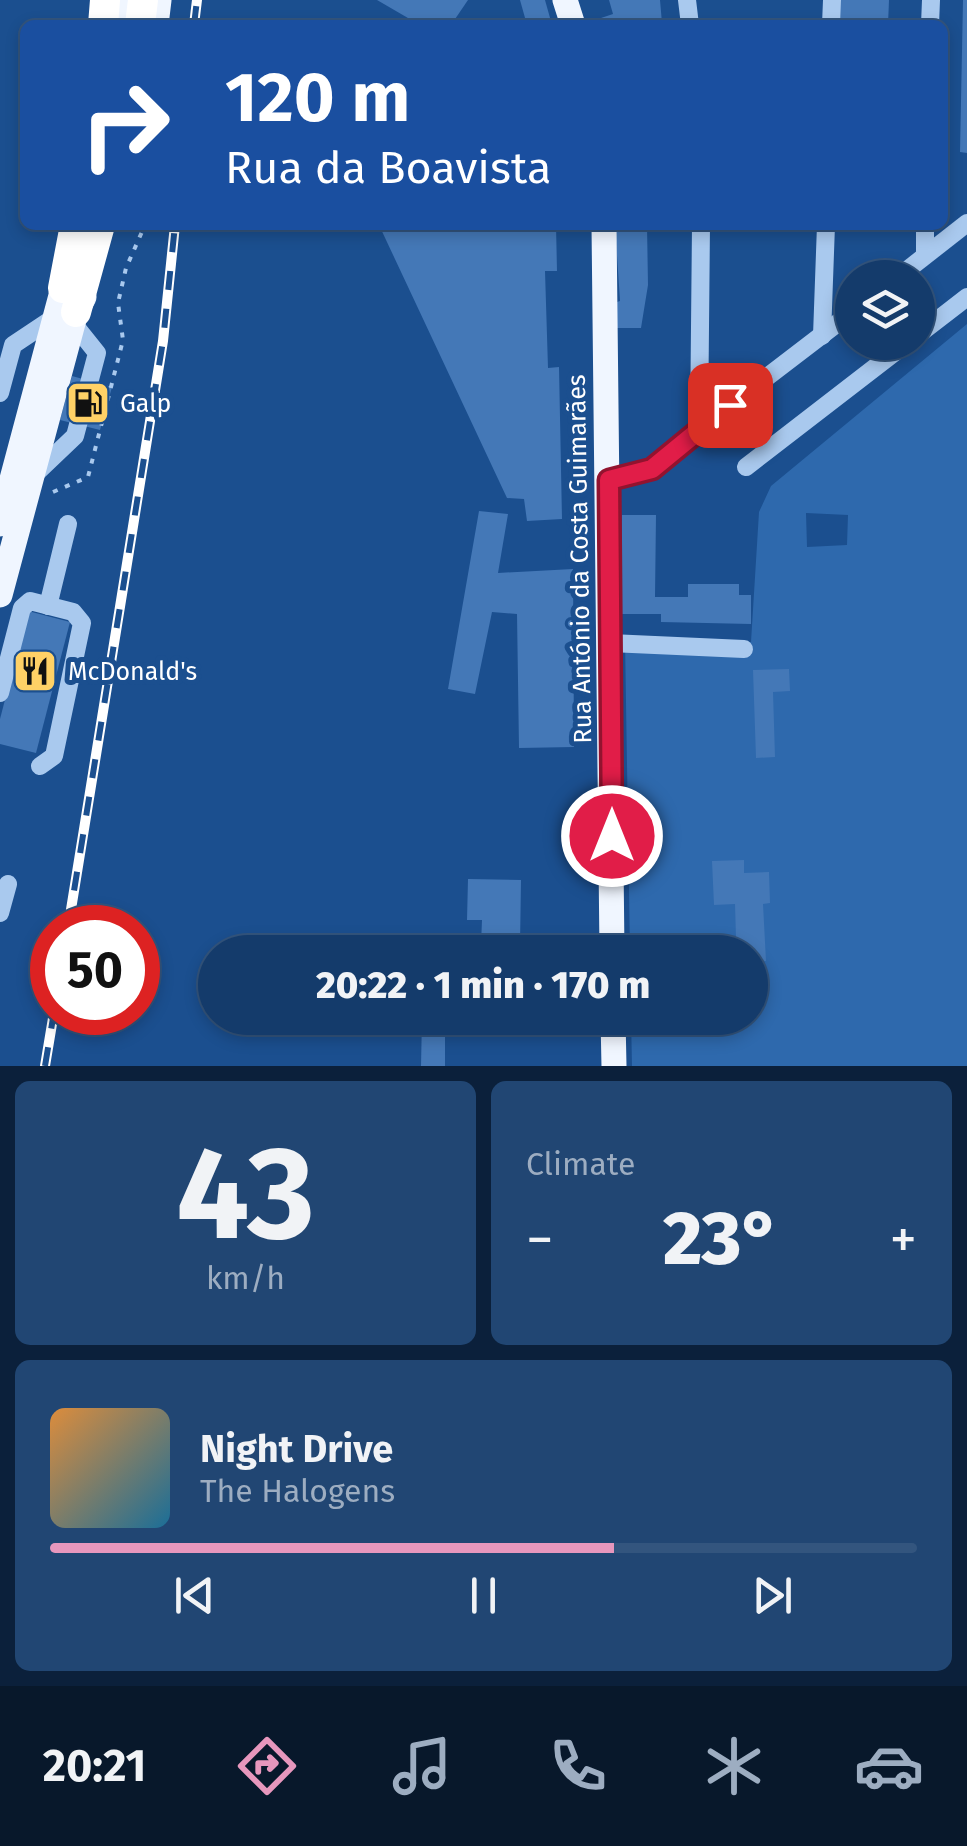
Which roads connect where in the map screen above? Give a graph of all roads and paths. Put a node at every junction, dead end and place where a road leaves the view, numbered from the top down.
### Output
1 (967, 224) edge
2 (78, 230) edge
3 (98, 230) edge
4 (113, 230) edge
5 (144, 230) edge
6 (604, 230) edge
7 (700, 230) edge
8 (826, 230) edge
9 (926, 230) edge
10 (925, 256) junction
11 (920, 260) edge
12 (967, 297) edge
13 (118, 304) dead end
14 (67, 310) junction
15 (935, 322) edge
16 (835, 326) edge
17 (822, 336) junction
18 (885, 360) edge
19 (0, 394) edge
20 (699, 428) junction
21 (0, 450) edge
22 (746, 468) dead end
23 (23, 475) junction
24 (609, 480) junction
25 (0, 524) edge
26 (68, 524) dead end
27 (0, 595) edge
28 (48, 606) junction
29 (610, 643) junction
30 (744, 649) dead end
31 (0, 692) edge
32 (40, 766) dead end
33 (8, 884) dead end
34 (0, 913) edge
35 (612, 935) edge
36 (613, 1035) edge
37 (614, 1066) edge

1 - 10 street
2 - 14 highway
3 - 14 highway
4 - 14 main road
5 - 13 path
6 - 24 main road, Rua António da Costa Guimarães
7 - 20 street
8 - 17 street
9 - 10 street
10 - 11 street
12 - 15 street
14 - 19 street
14 - 23 main road
14 - 23 street
16 - 17 street
17 - 20 street
18 - 22 street
20 - 24 street
21 - 23 street
23 - 25 main road
23 - 27 main road
24 - 29 main road, Rua António da Costa Guimarães
26 - 28 street
28 - 31 street
28 - 32 street
29 - 30 street
29 - 35 main road, Rua António da Costa Guimarães
33 - 34 street
36 - 37 main road

